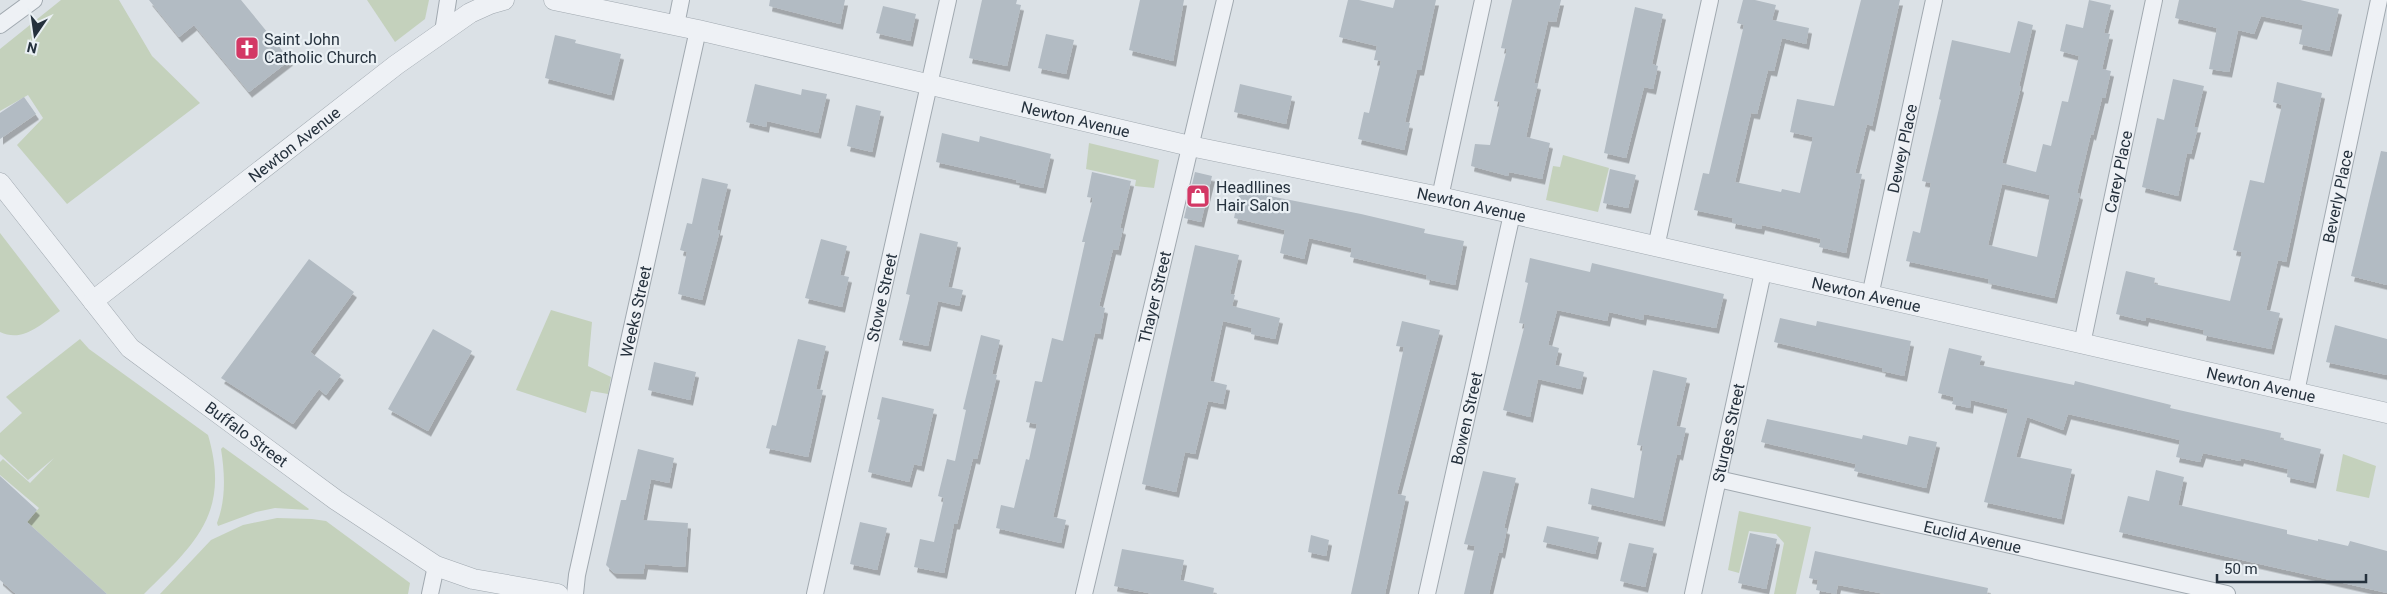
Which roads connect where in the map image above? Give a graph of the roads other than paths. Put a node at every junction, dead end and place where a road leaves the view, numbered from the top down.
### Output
1 (34, 0) edge
2 (448, 0) edge
3 (504, 0) edge
4 (554, 0) edge
5 (681, 0) edge
6 (948, 0) edge
7 (1225, 0) edge
8 (1483, 0) edge
9 (1710, 0) edge
10 (1934, 0) edge
11 (2154, 0) edge
12 (2379, 0) edge
13 (0, 25) edge
14 (676, 25) junction
15 (698, 30) junction
16 (443, 32) junction
17 (929, 86) junction
18 (1190, 146) junction
19 (0, 183) edge
20 (1440, 197) junction
21 (1512, 214) junction
22 (1656, 247) junction
23 (1763, 272) junction
24 (1870, 296) junction
25 (93, 301) junction
26 (2082, 344) junction
27 (2296, 392) junction
28 (2387, 413) edge
29 (1718, 479) junction
30 (436, 566) junction
31 (430, 594) edge
32 (558, 594) edge
33 (575, 594) edge
34 (815, 594) edge
35 (1084, 594) edge
36 (1427, 594) edge
37 (1693, 594) edge
38 (2227, 594) edge

1 - 13 street
2 - 16 street
3 - 16 street, Newton Avenue
4 - 14 street, Newton Avenue
5 - 14 street
6 - 17 street, Stowe Street
7 - 18 street, Thayer Street
8 - 20 street
9 - 22 street
10 - 24 street, Dewey Place
11 - 26 street, Carey Place
12 - 27 street, Beverly Place
14 - 15 street, Newton Avenue
15 - 17 street, Newton Avenue
15 - 33 street, Weeks Street
16 - 25 street, Newton Avenue
17 - 18 street, Newton Avenue
17 - 34 street, Stowe Street
18 - 20 street, Newton Avenue
18 - 35 street, Thayer Street
19 - 25 street, Buffalo Street
20 - 21 street, Newton Avenue
21 - 22 street, Newton Avenue
21 - 36 street, Bowen Street
22 - 23 street, Newton Avenue
23 - 24 street, Newton Avenue
23 - 29 street, Sturges Street
24 - 26 street, Newton Avenue
25 - 30 street, Buffalo Street
26 - 27 street, Newton Avenue
27 - 28 street, Newton Avenue
29 - 37 street, Sturges Street
29 - 38 street, Euclid Avenue
30 - 31 street
30 - 32 street, Buffalo Street

